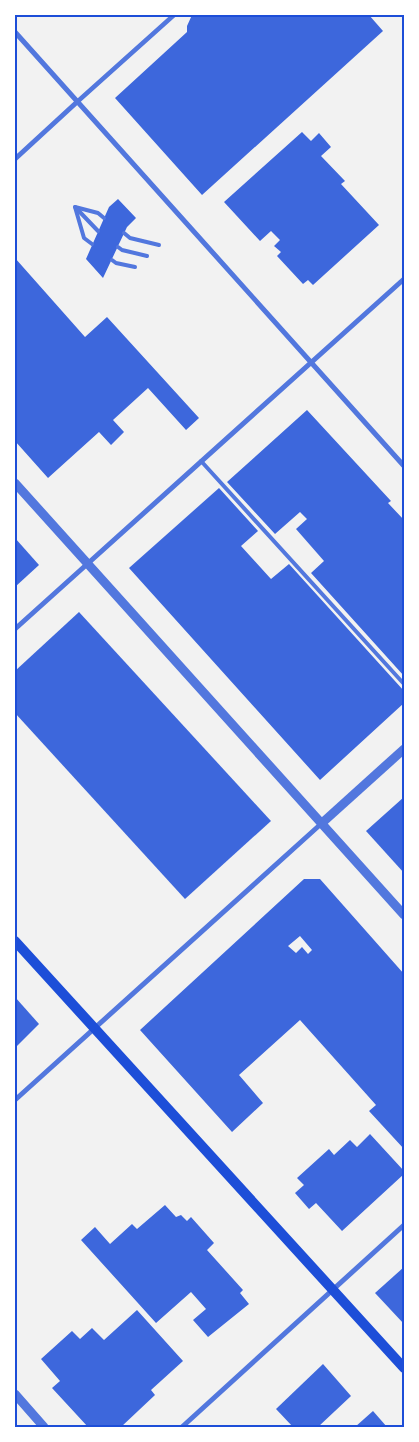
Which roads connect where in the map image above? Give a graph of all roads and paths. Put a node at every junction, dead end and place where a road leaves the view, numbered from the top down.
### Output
1 (174, 15) edge
2 (15, 32) edge
3 (77, 102) junction
4 (15, 159) edge
5 (75, 207) junction
6 (104, 218) dead end
7 (98, 231) dead end
8 (124, 233) dead end
9 (92, 244) dead end
10 (159, 245) dead end
11 (118, 247) dead end
12 (147, 256) dead end
13 (112, 260) dead end
14 (135, 267) dead end
15 (404, 278) edge
16 (310, 363) junction
17 (201, 461) junction
18 (404, 466) edge
19 (15, 483) edge
20 (88, 563) junction
21 (15, 629) edge
22 (404, 684) edge
23 (404, 749) edge
24 (322, 823) junction
25 (404, 915) edge
26 (15, 941) edge
27 (94, 1029) junction
28 (15, 1100) edge
29 (404, 1225) edge
30 (334, 1289) junction
31 (404, 1368) edge
32 (15, 1394) edge
33 (44, 1427) edge
34 (182, 1427) edge

1 - 3 street
2 - 3 street
3 - 4 street
3 - 16 street
5 - 6 lane
5 - 7 lane
5 - 9 lane
8 - 10 lane
11 - 12 lane
13 - 14 lane
15 - 16 street
16 - 17 street
16 - 18 street
17 - 20 street
17 - 22 lane
19 - 20 street
20 - 21 street
20 - 24 street
23 - 24 street
24 - 25 street
24 - 27 street
26 - 27 main road
27 - 28 street
27 - 30 main road
29 - 30 street
30 - 31 main road
30 - 34 street
32 - 33 street

